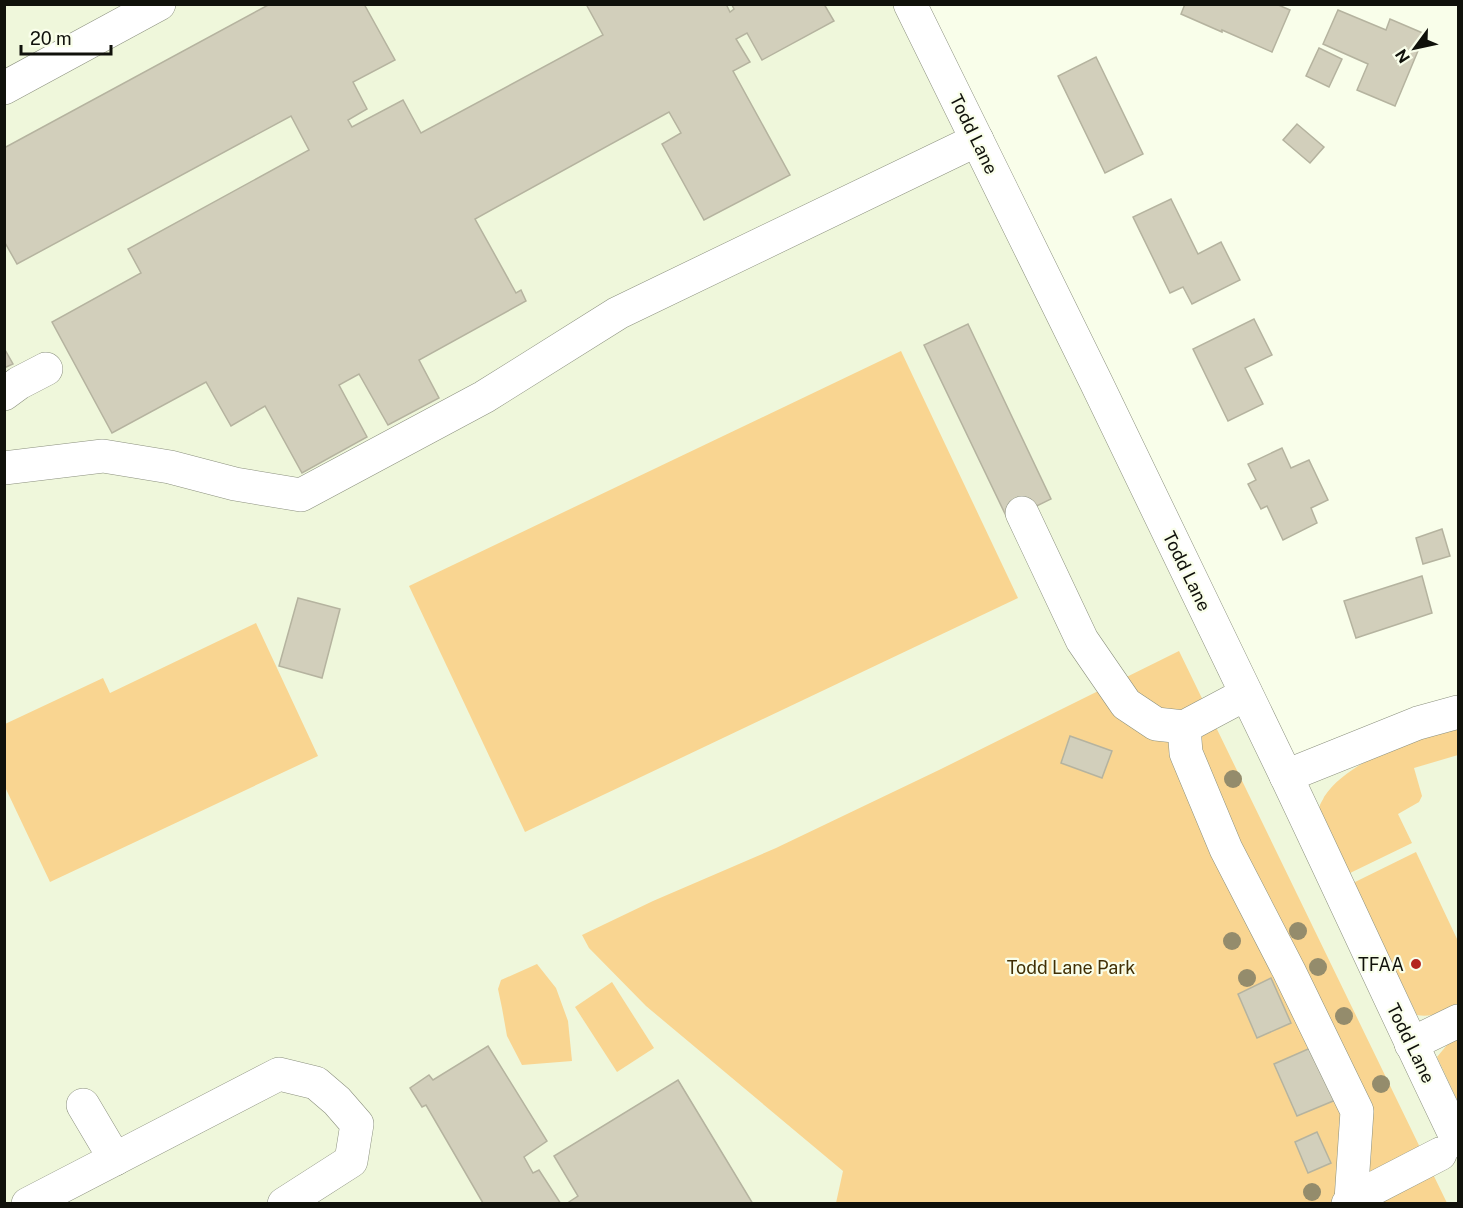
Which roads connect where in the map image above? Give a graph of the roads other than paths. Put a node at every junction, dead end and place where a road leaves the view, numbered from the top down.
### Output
1 (159, 4) edge
2 (910, 4) edge
3 (4, 88) edge
4 (977, 140) junction
5 (46, 369) dead end
6 (4, 394) edge
7 (4, 468) edge
8 (1022, 513) dead end
9 (1246, 694) junction
10 (1458, 712) edge
11 (1184, 728) junction
12 (1286, 776) junction
13 (1458, 1021) edge
14 (1411, 1044) junction
15 (83, 1105) dead end
16 (1449, 1147) edge
17 (115, 1159) junction
18 (1349, 1202) edge
19 (28, 1203) edge
20 (284, 1203) edge

1 - 3 street
2 - 4 street, Todd Lane
4 - 7 street
4 - 9 street, Todd Lane
5 - 6 street
8 - 11 street
9 - 11 street
9 - 12 street, Todd Lane
10 - 12 street
11 - 18 street
12 - 14 street, Todd Lane
13 - 14 street
14 - 16 street, Todd Lane
15 - 17 street
16 - 18 street
17 - 19 street
17 - 20 street

